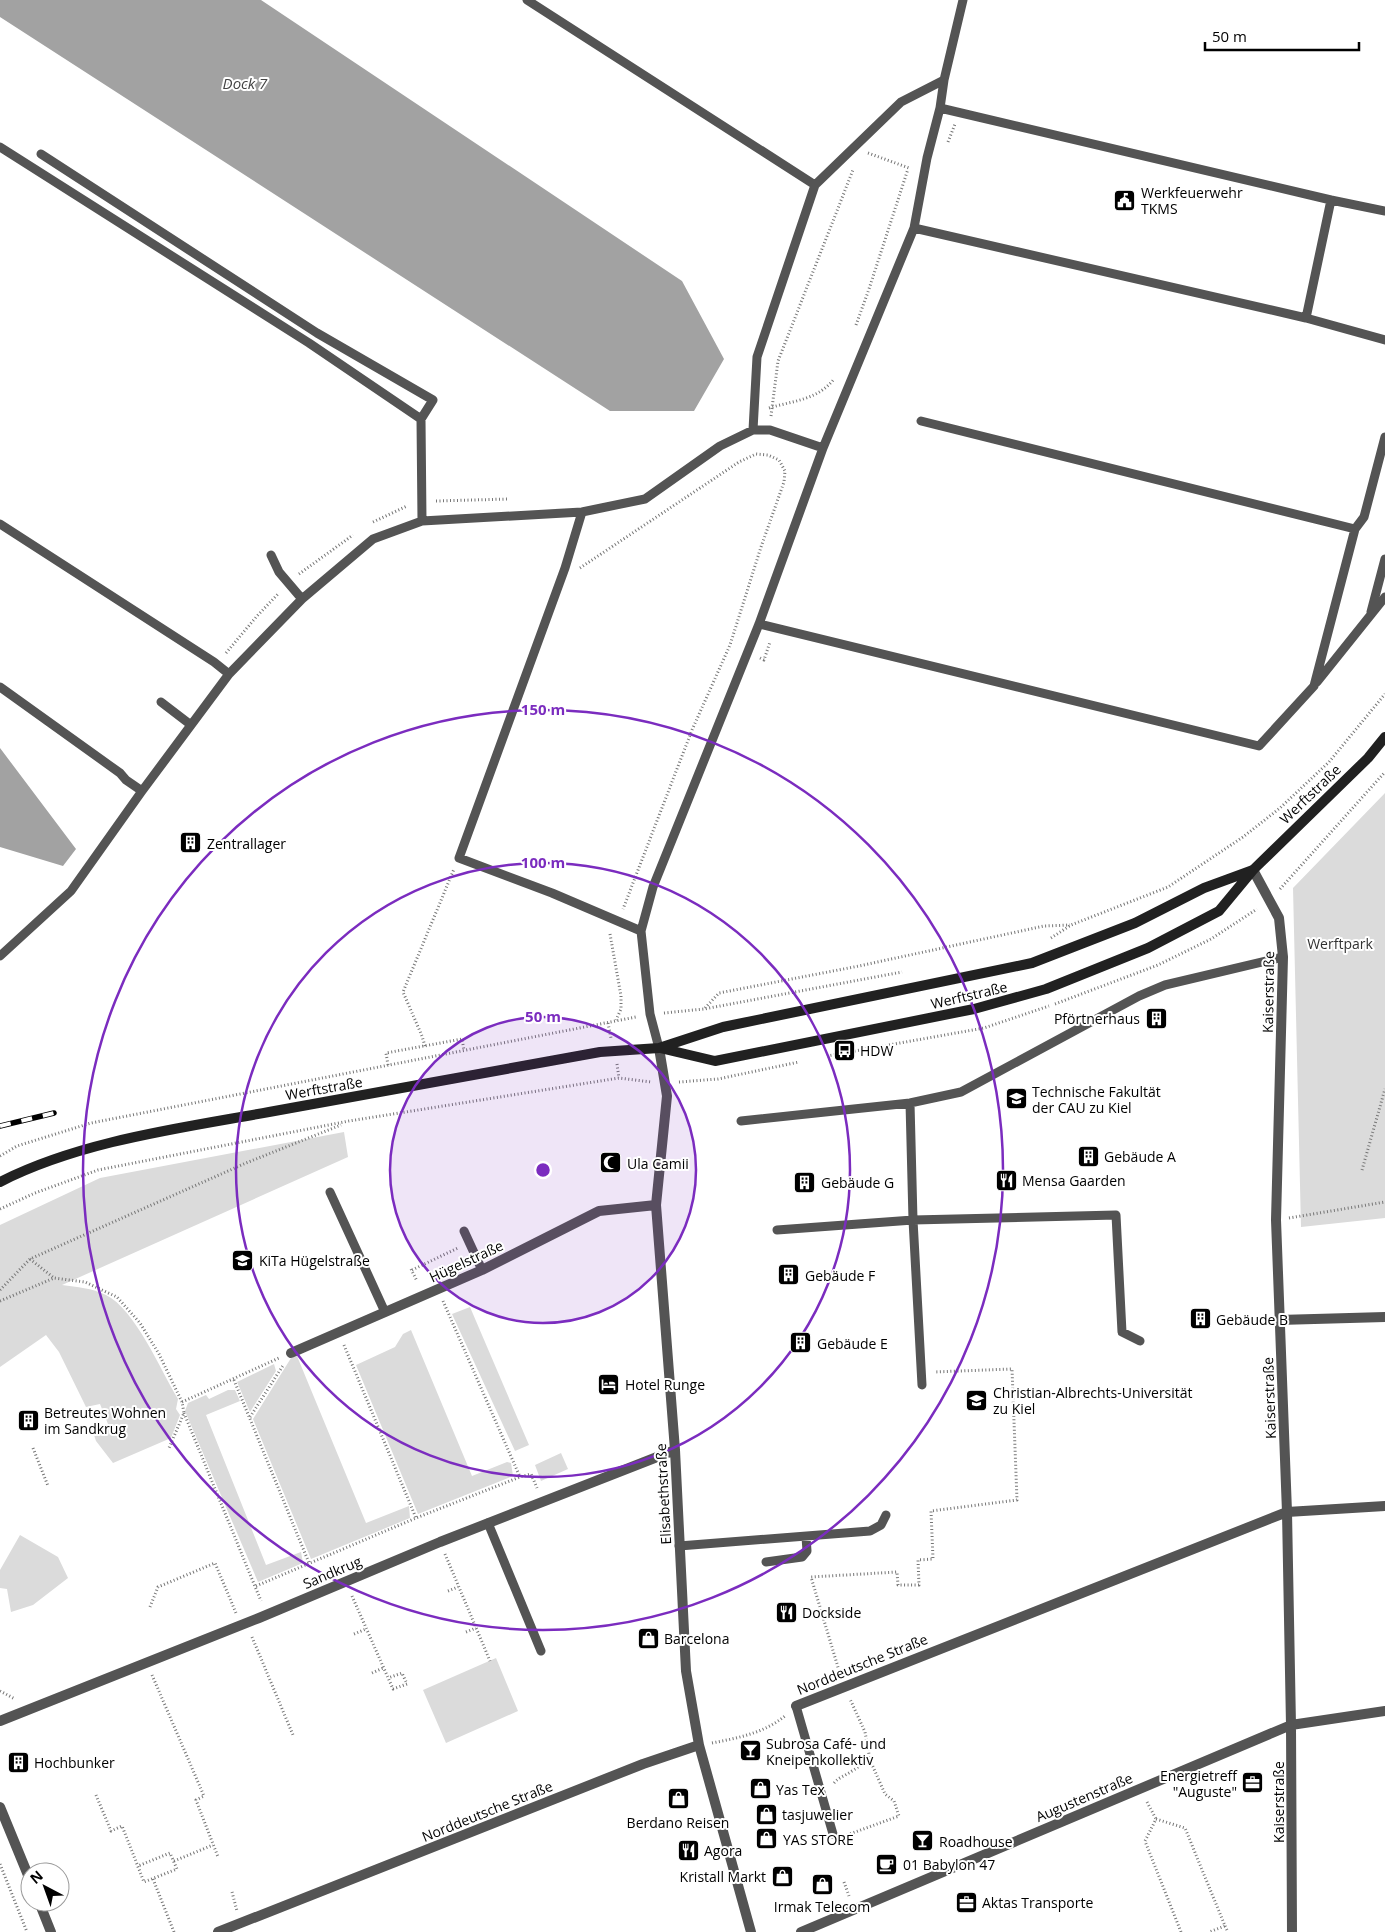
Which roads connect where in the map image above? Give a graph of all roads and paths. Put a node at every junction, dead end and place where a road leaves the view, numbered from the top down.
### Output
1 (527, 0) edge
2 (963, 0) edge
3 (944, 80) junction
4 (940, 108) junction
5 (0, 147) edge
6 (861, 150) dead end
7 (41, 154) dead end
8 (911, 161) dead end
9 (854, 168) dead end
10 (908, 169) junction
11 (815, 185) junction
12 (1331, 200) junction
13 (1385, 211) edge
14 (914, 228) junction
15 (1306, 318) junction
16 (853, 332) dead end
17 (317, 333) junction
18 (1385, 340) edge
19 (310, 343) junction
20 (837, 374) dead end
21 (772, 407) junction
22 (754, 413) junction
23 (421, 419) junction
24 (921, 421) dead end
25 (753, 430) junction
26 (770, 430) junction
27 (1385, 437) edge
28 (823, 448) junction
29 (768, 455) junction
30 (509, 500) dead end
31 (422, 502) junction
32 (582, 512) junction
33 (422, 521) junction
34 (0, 524) edge
35 (369, 525) dead end
36 (1355, 529) junction
37 (361, 530) dead end
38 (271, 555) dead end
39 (1385, 559) edge
40 (565, 568) junction
41 (289, 583) junction
42 (1385, 597) edge
43 (302, 599) junction
44 (1369, 617) junction
45 (760, 624) junction
46 (218, 664) junction
47 (229, 674) junction
48 (1314, 686) junction
49 (0, 687) edge
50 (1385, 694) edge
51 (161, 702) dead end
52 (191, 725) junction
53 (1385, 737) edge
54 (1385, 772) edge
55 (142, 791) junction
56 (459, 858) junction
57 (1252, 870) junction
58 (1270, 900) junction
59 (618, 921) junction
60 (1071, 925) junction
61 (641, 931) junction
62 (1050, 939) dead end
63 (2, 949) edge
64 (1284, 957) junction
65 (910, 971) dead end
66 (704, 1009) junction
67 (650, 1014) junction
68 (616, 1021) junction
69 (608, 1023) junction
70 (611, 1037) dead end
71 (425, 1046) junction
72 (659, 1048) junction
73 (464, 1050) junction
74 (617, 1064) dead end
75 (388, 1065) junction
76 (619, 1078) junction
77 (665, 1084) junction
78 (1385, 1088) edge
79 (910, 1103) junction
80 (349, 1121) junction
81 (741, 1121) dead end
82 (0, 1156) edge
83 (1362, 1170) dead end
84 (0, 1182) edge
85 (330, 1192) dead end
86 (1385, 1202) edge
87 (656, 1205) junction
88 (0, 1209) edge
89 (913, 1220) junction
90 (1276, 1220) junction
91 (777, 1230) dead end
92 (464, 1231) dead end
93 (30, 1259) junction
94 (478, 1272) junction
95 (416, 1277) dead end
96 (54, 1278) junction
97 (438, 1289) junction
98 (0, 1290) edge
99 (0, 1301) edge
100 (385, 1312) junction
101 (1385, 1317) edge
102 (1279, 1320) junction
103 (339, 1332) junction
104 (1140, 1342) dead end
105 (291, 1353) junction
106 (922, 1373) junction
107 (234, 1380) junction
108 (922, 1385) dead end
109 (182, 1402) junction
110 (184, 1413) junction
111 (250, 1417) junction
112 (33, 1448) dead end
113 (169, 1448) dead end
114 (675, 1450) junction
115 (520, 1477) junction
116 (48, 1486) dead end
117 (542, 1502) junction
118 (1385, 1506) edge
119 (1288, 1512) junction
120 (886, 1515) dead end
121 (416, 1518) junction
122 (488, 1523) junction
123 (806, 1537) junction
124 (440, 1542) junction
125 (680, 1546) junction
126 (766, 1562) dead end
127 (309, 1563) junction
128 (346, 1581) junction
129 (256, 1586) junction
130 (458, 1586) junction
131 (448, 1591) dead end
132 (262, 1603) dead end
133 (150, 1607) dead end
134 (236, 1614) dead end
135 (246, 1622) junction
136 (366, 1628) junction
137 (476, 1628) junction
138 (466, 1632) dead end
139 (354, 1634) dead end
140 (541, 1651) dead end
141 (490, 1661) dead end
142 (147, 1663) junction
143 (384, 1668) junction
144 (372, 1673) dead end
145 (388, 1678) junction
146 (844, 1686) junction
147 (796, 1706) junction
148 (1385, 1711) edge
149 (0, 1722) edge
150 (1292, 1725) junction
151 (293, 1735) dead end
152 (699, 1745) junction
153 (870, 1760) junction
154 (821, 1792) junction
155 (96, 1795) dead end
156 (0, 1807) edge
157 (833, 1834) joint
158 (213, 1845) junction
159 (218, 1858) dead end
160 (174, 1861) junction
161 (23, 1862) edge
162 (0, 1864) edge
163 (138, 1866) junction
164 (153, 1879) junction
165 (43, 1912) edge
166 (1225, 1926) junction
167 (27, 1932) edge
168 (51, 1932) edge
169 (174, 1932) edge
170 (218, 1932) edge
171 (751, 1932) edge
172 (801, 1932) edge
173 (1181, 1932) edge
174 (1209, 1932) edge
175 (1228, 1932) edge
176 (1292, 1932) edge

1 - 11 lane
2 - 3 lane
3 - 4 lane
3 - 11 lane
4 - 12 lane
4 - 14 lane
5 - 19 lane
6 - 10 path
7 - 17 lane
8 - 10 path
9 - 21 path
10 - 16 path
11 - 22 lane
12 - 13 lane
12 - 15 lane
14 - 15 lane
14 - 28 lane
15 - 18 lane
17 - 19 lane
17 - 23 lane
19 - 23 lane
20 - 21 path
21 - 22 path
21 - 26 path
22 - 25 lane
23 - 31 lane
24 - 36 lane
25 - 26 lane
25 - 32 lane
26 - 28 lane
26 - 29 path
27 - 36 lane
28 - 45 lane
29 - 40 path
29 - 59 path
30 - 31 path
31 - 33 lane
31 - 35 path
32 - 33 lane
32 - 40 lane
33 - 43 lane
34 - 46 lane
36 - 48 lane
37 - 41 path
38 - 41 lane
39 - 44 lane
40 - 56 lane
41 - 43 lane
41 - 46 path
42 - 44 lane
43 - 47 lane
44 - 48 lane
45 - 48 lane
45 - 61 lane
46 - 47 lane
47 - 52 lane
49 - 55 lane
50 - 60 path
51 - 52 lane
52 - 55 lane
53 - 57 main road, Werftstraße
54 - 58 path
55 - 63 lane
56 - 59 lane
56 - 71 path
57 - 58 street, Kaiserstraße
57 - 72 main road, Werftstraße
57 - 72 main road, Werftstraße
58 - 64 street, Kaiserstraße
59 - 61 lane
59 - 68 path
60 - 62 path
60 - 66 path
61 - 67 lane
64 - 79 lane
64 - 90 street, Kaiserstraße
65 - 66 path
66 - 67 path
67 - 68 path
67 - 72 lane
68 - 69 path
69 - 70 path
69 - 73 path
71 - 73 path
71 - 75 path
72 - 77 street, Elisabethstraße
72 - 84 main road, Werftstraße
73 - 75 path
74 - 76 path
75 - 82 path
76 - 77 path
76 - 80 path
77 - 87 street, Elisabethstraße
78 - 83 path
79 - 81 lane
79 - 89 lane
80 - 88 path
80 - 93 path
85 - 100 lane
86 - 90 path
87 - 94 street, Hügelstraße
87 - 114 street, Elisabethstraße
89 - 91 lane
89 - 104 lane
89 - 106 lane
90 - 102 street, Kaiserstraße
92 - 94 lane
93 - 96 path
93 - 98 path
94 - 95 path
94 - 97 street, Hügelstraße
96 - 99 path
96 - 109 path
97 - 100 street, Hügelstraße
97 - 115 path
100 - 103 street, Hügelstraße
101 - 102 street
102 - 119 street, Kaiserstraße
103 - 105 street, Hügelstraße
103 - 121 path
105 - 107 path
105 - 111 path
106 - 108 lane
106 - 146 path
107 - 109 path
107 - 111 path
109 - 110 path
110 - 113 path
110 - 129 path
111 - 127 path
112 - 116 path
114 - 117 street, Sandkrug
114 - 125 street, Elisabethstraße
115 - 117 path
115 - 121 path
117 - 122 street, Sandkrug
118 - 119 street, Norddeutsche Straße
119 - 146 street, Norddeutsche Straße
119 - 150 street, Kaiserstraße
120 - 123 lane
121 - 127 path
122 - 124 street, Sandkrug
122 - 140 lane
123 - 125 lane
123 - 126 lane
124 - 128 street, Sandkrug
124 - 130 path
125 - 152 street, Elisabethstraße
127 - 129 path
128 - 135 street, Sandkrug
128 - 136 path
129 - 132 path
130 - 131 path
130 - 137 path
133 - 134 path
135 - 142 street, Sandkrug
135 - 151 path
136 - 139 path
136 - 143 path
137 - 138 path
137 - 141 path
142 - 149 street, Sandkrug
142 - 158 path
143 - 144 path
143 - 145 path
145 - 145 path
146 - 147 street, Norddeutsche Straße
146 - 153 path
147 - 152 path, Norddeutsche Straße
147 - 154 lane
148 - 150 street, Augustenstraße
150 - 172 street, Augustenstraße
150 - 176 street, Kaiserstraße
152 - 170 street, Norddeutsche Straße
152 - 171 street, Elisabethstraße
153 - 154 path
153 - 157 path
154 - 157 lane
155 - 163 path
156 - 161 street
158 - 159 path
158 - 160 path
160 - 163 path
160 - 164 path
162 - 167 path
163 - 164 path
164 - 169 path
165 - 168 street
166 - 173 path
166 - 174 path
166 - 175 path

